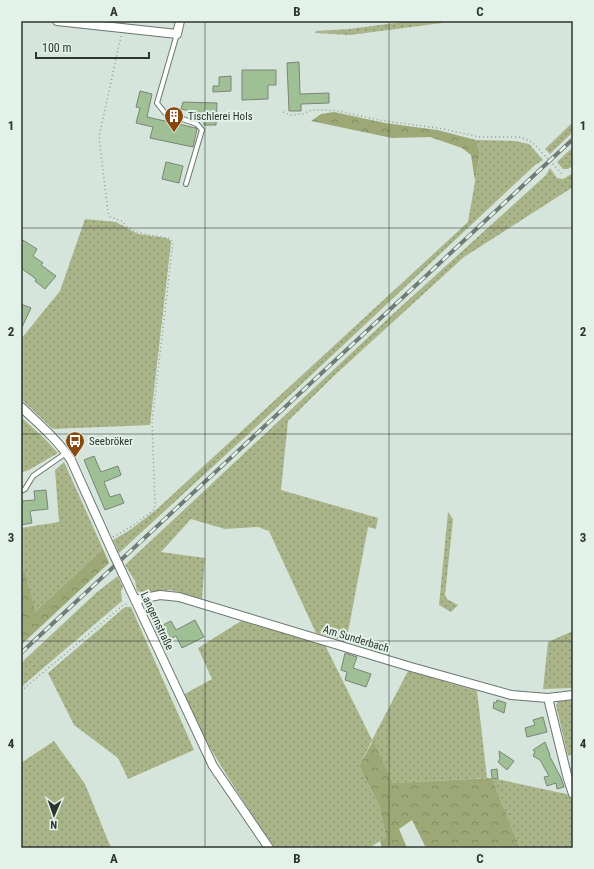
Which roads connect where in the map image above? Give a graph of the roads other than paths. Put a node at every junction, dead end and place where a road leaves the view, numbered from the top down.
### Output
1 (57, 21) edge
2 (180, 21) edge
3 (177, 34) junction
4 (186, 184) dead end
5 (21, 407) edge
6 (66, 453) junction
7 (21, 491) edge
8 (135, 600) junction
9 (573, 695) edge
10 (548, 698) junction
11 (573, 794) edge
12 (269, 848) edge

1 - 3 street
2 - 3 street
3 - 4 lane
5 - 6 street, Langernstraße
6 - 7 lane
6 - 8 street, Langernstraße, bridge
8 - 10 street, Am Sunderbach
8 - 12 street, Langernstraße
9 - 10 street, Am Sunderbach
10 - 11 street

